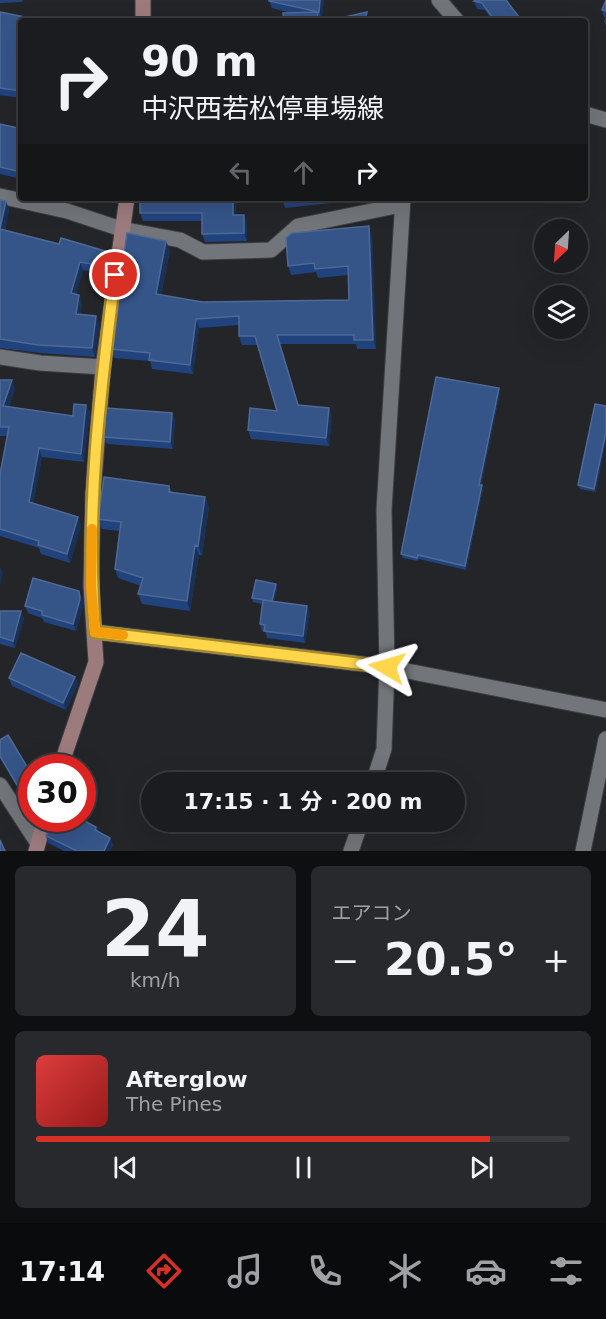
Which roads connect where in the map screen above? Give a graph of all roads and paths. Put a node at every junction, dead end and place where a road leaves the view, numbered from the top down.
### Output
1 (143, 0) edge
2 (439, 0) edge
3 (452, 14) edge
4 (143, 18) edge
5 (588, 115) edge
6 (606, 120) edge
7 (0, 196) edge
8 (18, 200) edge
9 (22, 201) edge
10 (126, 201) edge
11 (402, 202) edge
12 (121, 229) junction
13 (0, 357) edge
14 (103, 367) junction
15 (95, 632) junction
16 (387, 667) junction
17 (606, 710) edge
18 (606, 739) edge
19 (65, 754) edge
20 (376, 772) edge
21 (0, 785) edge
22 (358, 832) edge
23 (37, 846) edge
24 (351, 851) edge
25 (583, 851) edge

1 - 4 main road
2 - 3 street
5 - 6 street
7 - 8 street
9 - 12 street
10 - 12 main road
11 - 12 street
11 - 16 street
12 - 14 main road
13 - 14 street
14 - 15 main road
15 - 16 street
15 - 19 main road
16 - 17 street
16 - 20 street
18 - 25 street
21 - 23 street
22 - 24 street

